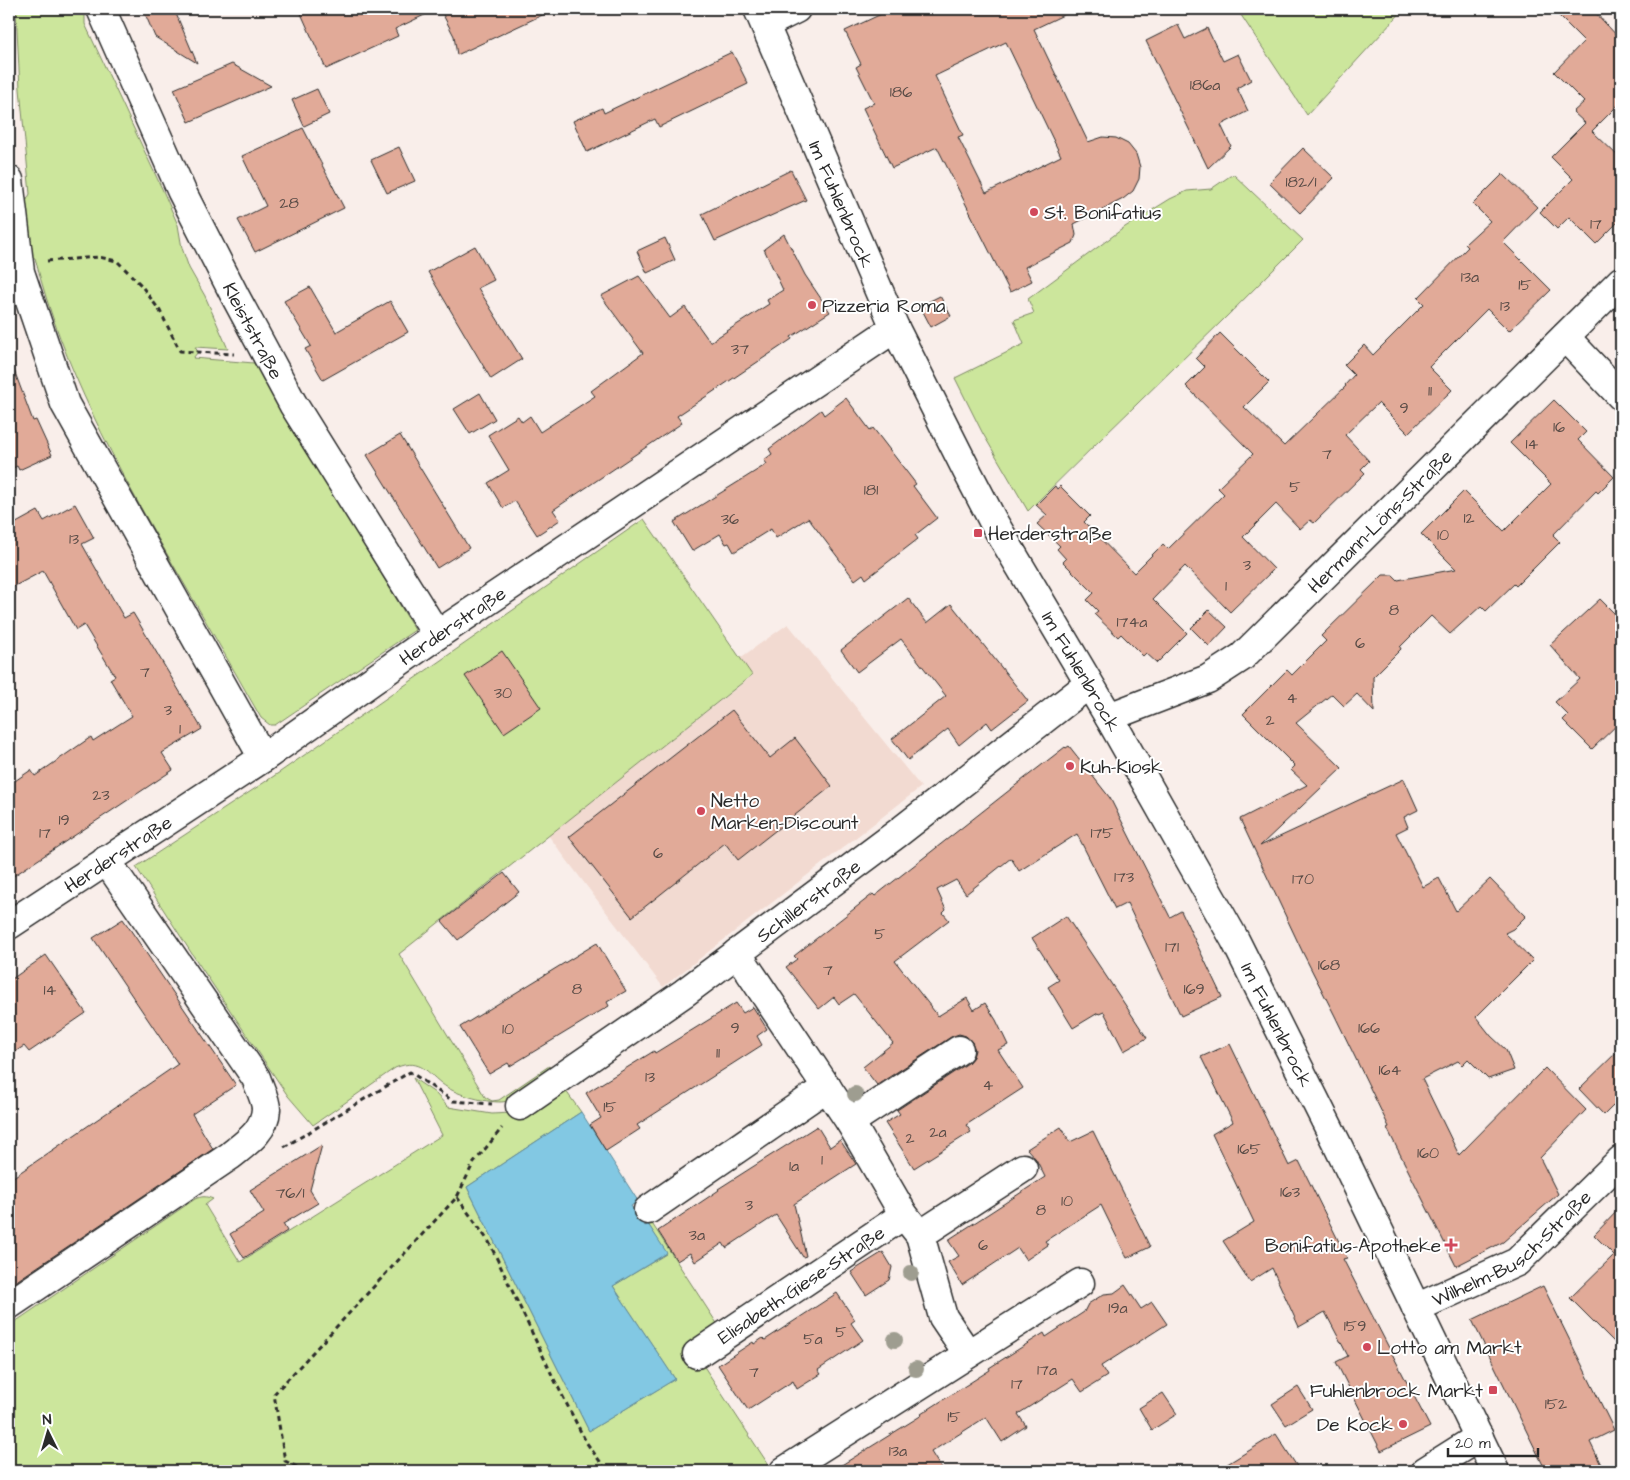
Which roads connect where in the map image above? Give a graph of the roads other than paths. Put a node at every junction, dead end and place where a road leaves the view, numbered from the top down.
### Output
1 (101, 9) edge
2 (796, 9) edge
3 (762, 16) edge
4 (9, 180) edge
5 (1621, 281) edge
6 (895, 328) junction
7 (1565, 337) junction
8 (1621, 396) edge
9 (438, 635) junction
10 (1089, 684) junction
11 (1109, 718) junction
12 (263, 758) junction
13 (106, 860) junction
14 (9, 925) edge
15 (737, 953) junction
16 (959, 1050) dead end
17 (827, 1087) junction
18 (520, 1106) road end
19 (850, 1122) junction
20 (1621, 1160) edge
21 (1023, 1168) dead end
22 (648, 1210) dead end
23 (912, 1225) junction
24 (1080, 1282) dead end
25 (9, 1305) edge
26 (1416, 1308) junction
27 (697, 1354) dead end
28 (968, 1354) junction
29 (1479, 1437) junction
30 (784, 1471) edge
31 (1425, 1471) edge
32 (1495, 1471) edge

1 - 9 street, Kleiststraße
2 - 3 street, Im Fuhlenbrock
3 - 6 street, Im Fuhlenbrock
4 - 12 street
5 - 7 street, Hermann-Löns-Straße
6 - 9 street, Herderstraße
6 - 10 street, Im Fuhlenbrock
7 - 8 street
7 - 11 street, Hermann-Löns-Straße
9 - 12 street, Herderstraße
10 - 11 street, Im Fuhlenbrock
10 - 15 street, Schillerstraße
11 - 26 street, Im Fuhlenbrock
12 - 13 street, Herderstraße
13 - 14 street, Herderstraße
13 - 25 street
15 - 17 street, Elisabeth-Giese-Straße
15 - 18 street, Schillerstraße
16 - 19 street
17 - 19 street, Elisabeth-Giese-Straße
17 - 22 street
19 - 23 street, Elisabeth-Giese-Straße
20 - 26 street, Wilhelm-Busch-Straße
21 - 23 street, Elisabeth-Giese-Straße
23 - 27 street, Elisabeth-Giese-Straße
23 - 28 street, Elisabeth-Giese-Straße
24 - 28 street
26 - 29 street, Im Fuhlenbrock
28 - 30 street
29 - 31 street
29 - 32 street, Im Fuhlenbrock

